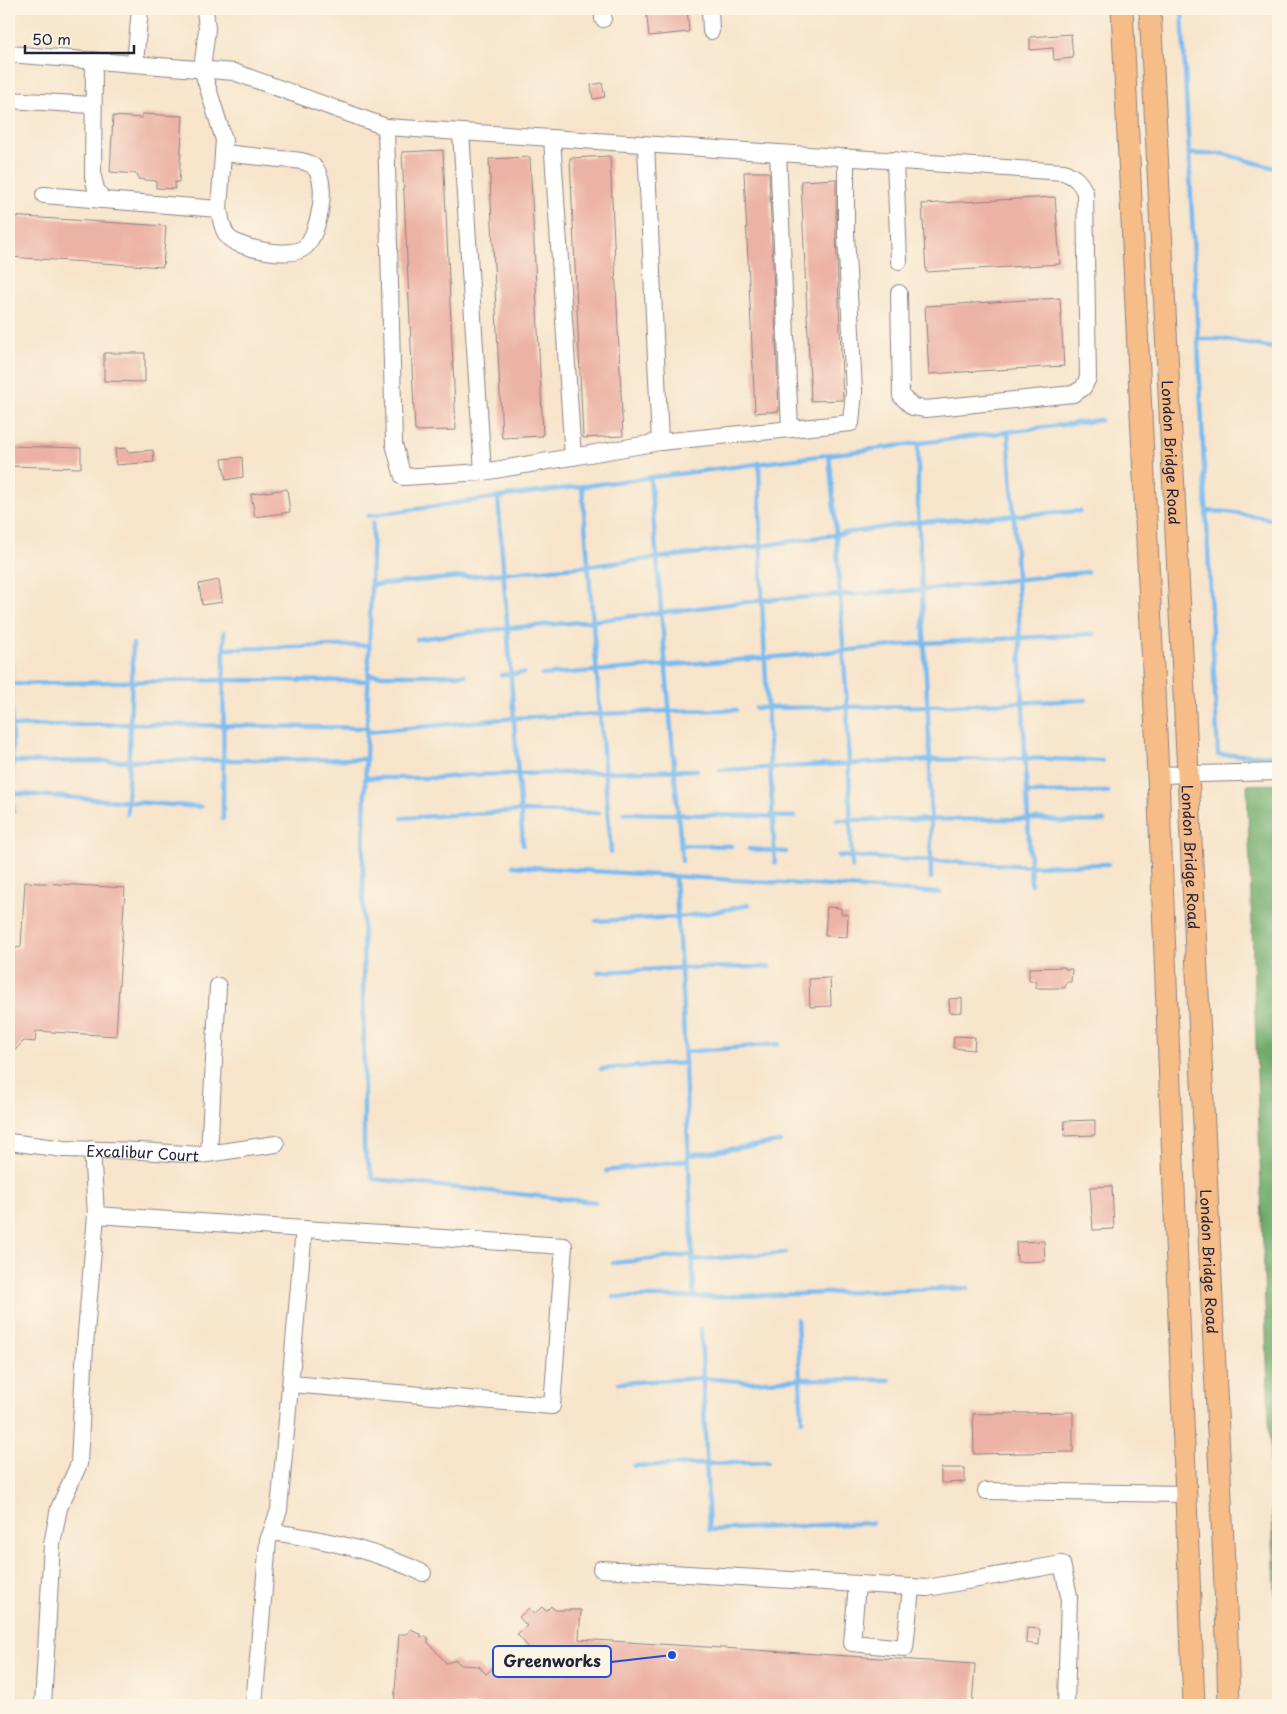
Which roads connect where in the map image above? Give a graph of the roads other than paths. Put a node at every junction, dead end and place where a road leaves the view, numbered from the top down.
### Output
1 (140, 9) edge
2 (205, 9) edge
3 (710, 9) edge
4 (1122, 9) edge
5 (1150, 9) edge
6 (711, 30) dead end
7 (9, 54) edge
8 (94, 60) junction
9 (135, 64) junction
10 (202, 69) junction
11 (9, 100) edge
12 (92, 105) junction
13 (386, 127) junction
14 (461, 132) junction
15 (552, 138) junction
16 (646, 144) junction
17 (223, 153) junction
18 (778, 153) junction
19 (846, 157) junction
20 (895, 160) junction
21 (44, 195) dead end
22 (103, 200) junction
23 (219, 209) junction
24 (899, 261) dead end
25 (899, 293) dead end
26 (790, 429) junction
27 (660, 442) junction
28 (573, 457) junction
29 (483, 472) junction
30 (1278, 772) edge
31 (1158, 774) junction
32 (1188, 774) junction
33 (218, 986) dead end
34 (9, 1142) edge
35 (276, 1144) dead end
36 (92, 1149) junction
37 (209, 1153) junction
38 (96, 1215) junction
39 (304, 1230) junction
40 (1211, 1293) junction
41 (1178, 1295) junction
42 (291, 1384) junction
43 (986, 1490) dead end
44 (1186, 1494) junction
45 (272, 1532) junction
46 (601, 1569) dead end
47 (423, 1573) dead end
48 (857, 1584) junction
49 (910, 1587) junction
50 (43, 1705) edge
51 (254, 1705) edge
52 (1066, 1705) edge
53 (1194, 1705) edge
54 (1229, 1705) edge

1 - 9 street
2 - 10 street
3 - 6 street
4 - 31 main road, London Bridge Road
5 - 32 main road, London Bridge Road
7 - 8 street
8 - 9 street
8 - 12 street
9 - 10 street
10 - 13 street
10 - 17 street
11 - 12 street
12 - 22 street
13 - 14 street
13 - 29 street
14 - 15 street
14 - 29 street
15 - 16 street
15 - 28 street
16 - 18 street
16 - 27 street
17 - 23 street
17 - 23 street
18 - 19 street
18 - 26 street
19 - 20 street
19 - 26 street
20 - 24 street
20 - 25 street
21 - 22 street
22 - 23 street
26 - 27 street
27 - 28 street
28 - 29 street
30 - 32 street
31 - 32 street
31 - 41 main road, London Bridge Road
32 - 40 main road, London Bridge Road
33 - 37 street
34 - 36 street, Excalibur Court
35 - 37 street, Excalibur Court
36 - 37 street, Excalibur Court
36 - 38 street
38 - 39 street
38 - 50 street
39 - 42 street
39 - 42 street
40 - 41 main road
40 - 54 main road, London Bridge Road
41 - 44 main road, London Bridge Road
42 - 45 street
43 - 44 street
44 - 53 main road, London Bridge Road
45 - 47 street
45 - 51 street
46 - 48 street
48 - 49 street
48 - 49 street
49 - 52 street

